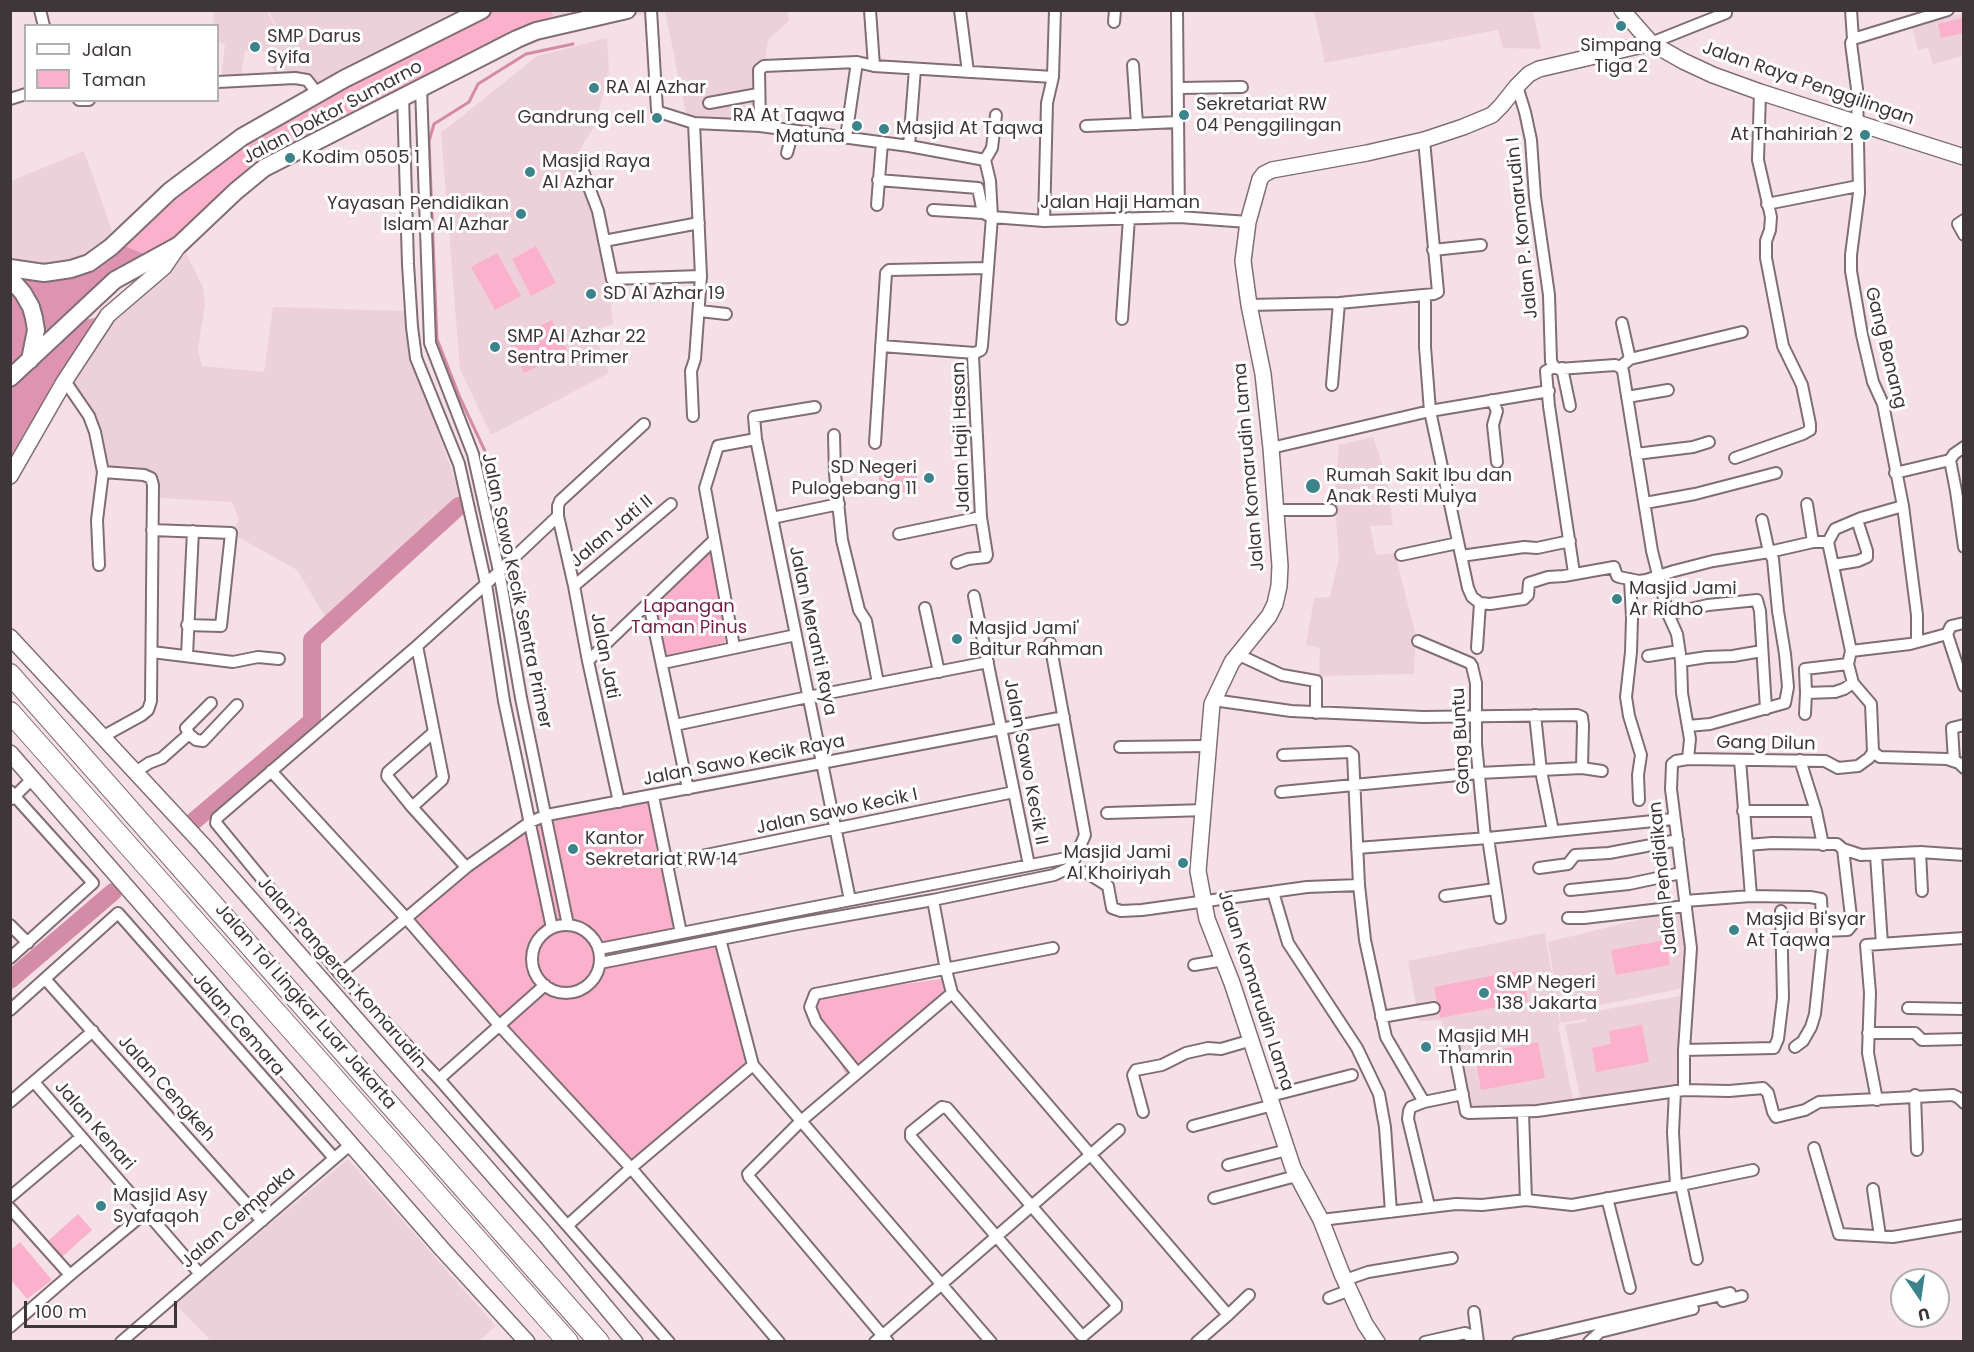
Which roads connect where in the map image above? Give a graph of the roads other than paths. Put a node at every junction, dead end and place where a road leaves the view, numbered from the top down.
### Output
1 (482, 10) edge
2 (627, 10) edge
3 (651, 10) edge
4 (870, 10) edge
5 (960, 10) edge
6 (1055, 10) edge
7 (1115, 10) edge
8 (1177, 10) edge
9 (1622, 10) edge
10 (1726, 10) edge
11 (1851, 10) edge
12 (1948, 10) edge
13 (1114, 22) dead end
14 (1853, 39) junction
15 (1651, 43) junction
16 (857, 62) junction
17 (1133, 65) dead end
18 (874, 66) junction
19 (915, 69) junction
20 (968, 72) junction
21 (1053, 77) junction
22 (219, 82) edge
23 (1517, 86) junction
24 (421, 87) junction
25 (1242, 87) dead end
26 (1179, 88) junction
27 (1760, 92) junction
28 (318, 94) junction
29 (758, 94) junction
30 (403, 96) junction
31 (709, 103) dead end
32 (996, 115) dead end
33 (1178, 122) junction
34 (694, 123) junction
35 (1858, 123) junction
36 (1137, 124) junction
37 (760, 126) junction
38 (1086, 126) dead end
39 (794, 130) junction
40 (846, 138) junction
41 (1424, 140) junction
42 (882, 142) junction
43 (909, 146) junction
44 (787, 153) dead end
45 (1964, 157) edge
46 (986, 159) junction
47 (581, 166) dead end
48 (878, 180) junction
49 (1858, 186) junction
50 (1767, 204) junction
51 (877, 205) dead end
52 (933, 210) dead end
53 (987, 215) junction
54 (1179, 217) junction
55 (1129, 218) junction
56 (1964, 220) edge
57 (1044, 221) junction
58 (1248, 222) junction
59 (699, 223) junction
60 (1964, 235) edge
61 (604, 241) junction
62 (1480, 244) dead end
63 (179, 245) junction
64 (1433, 250) junction
65 (10, 268) edge
66 (987, 268) junction
67 (701, 276) junction
68 (10, 278) edge
69 (1425, 295) junction
70 (1339, 303) junction
71 (1249, 305) junction
72 (700, 311) junction
73 (726, 314) dead end
74 (1122, 319) dead end
75 (1622, 324) dead end
76 (1742, 332) dead end
77 (881, 346) junction
78 (975, 353) junction
79 (1630, 359) junction
80 (1620, 367) junction
81 (1558, 368) junction
82 (21, 369) edge
83 (65, 381) junction
84 (1332, 385) dead end
85 (1668, 390) dead end
86 (1549, 391) junction
87 (1627, 397) junction
88 (1492, 400) junction
89 (1570, 406) dead end
90 (815, 407) dead end
91 (1430, 411) junction
92 (693, 416) dead end
93 (644, 424) dead end
94 (834, 435) dead end
95 (756, 439) junction
96 (1709, 442) dead end
97 (875, 443) dead end
98 (1964, 447) edge
99 (1271, 448) junction
100 (473, 454) junction
101 (1636, 454) junction
102 (1735, 458) dead end
103 (1950, 460) junction
104 (1497, 462) dead end
105 (459, 464) junction
106 (103, 472) junction
107 (1776, 473) dead end
108 (1895, 473) junction
109 (10, 476) edge
110 (1646, 503) junction
111 (671, 504) dead end
112 (838, 504) junction
113 (1807, 504) dead end
114 (1903, 506) junction
115 (1276, 510) junction
116 (1331, 510) dead end
117 (558, 516) junction
118 (981, 517) junction
119 (772, 518) junction
120 (1762, 520) dead end
121 (1857, 520) junction
122 (152, 530) junction
123 (193, 531) junction
124 (899, 534) dead end
125 (714, 540) junction
126 (1570, 542) junction
127 (1813, 542) junction
128 (1828, 542) junction
129 (1458, 543) junction
130 (1963, 545) edge
131 (1769, 552) junction
132 (1401, 555) dead end
133 (1461, 556) junction
134 (957, 563) dead end
135 (1833, 565) junction
136 (99, 566) dead end
137 (499, 572) junction
138 (1574, 573) junction
139 (1660, 576) junction
140 (1630, 579) junction
141 (486, 584) junction
142 (574, 586) junction
143 (974, 596) dead end
144 (1480, 603) junction
145 (649, 604) junction
146 (925, 608) dead end
147 (1668, 614) junction
148 (1964, 623) edge
149 (187, 626) junction
150 (1947, 634) junction
151 (796, 635) junction
152 (10, 638) edge
153 (1418, 641) dead end
154 (1917, 642) junction
155 (1050, 644) dead end
156 (417, 646) junction
157 (734, 647) junction
158 (1477, 648) dead end
159 (1762, 651) junction
160 (1851, 651) junction
161 (153, 652) junction
162 (1239, 655) junction
163 (187, 656) junction
164 (1648, 656) dead end
165 (1680, 656) junction
166 (279, 659) dead end
167 (588, 661) junction
168 (988, 662) junction
169 (663, 663) junction
170 (1848, 664) junction
171 (939, 672) junction
172 (10, 674) edge
173 (878, 683) junction
174 (1853, 683) junction
175 (1964, 686) edge
176 (1806, 693) junction
177 (808, 697) junction
178 (521, 698) junction
179 (1213, 700) junction
180 (504, 701) junction
181 (211, 703) dead end
182 (237, 705) dead end
183 (1766, 709) junction
184 (10, 712) edge
185 (1316, 712) junction
186 (1805, 714) dead end
187 (1476, 715) junction
188 (1534, 715) junction
189 (1064, 717) junction
190 (675, 725) junction
191 (1964, 725) edge
192 (1688, 726) junction
193 (1001, 728) junction
194 (434, 732) junction
195 (189, 734) junction
196 (102, 736) junction
197 (1209, 746) junction
198 (1120, 747) dead end
199 (1872, 752) junction
200 (10, 753) edge
201 (1283, 755) dead end
202 (1688, 759) junction
203 (1740, 760) junction
204 (1800, 760) junction
205 (1674, 762) joint
206 (822, 763) junction
207 (1959, 764) edge
208 (1582, 768) junction
209 (271, 771) junction
210 (1541, 771) junction
211 (1602, 771) dead end
212 (134, 773) junction
213 (1479, 773) junction
214 (33, 778) junction
215 (1354, 786) junction
216 (688, 789) junction
217 (1014, 792) junction
218 (1281, 792) dead end
219 (12, 796) edge
220 (653, 796) junction
221 (1639, 800) dead end
222 (618, 802) junction
223 (412, 807) junction
224 (1205, 810) junction
225 (1743, 811) junction
226 (1816, 811) junction
227 (1107, 813) dead end
228 (547, 815) junction
229 (1673, 819) junction
230 (530, 822) junction
231 (836, 830) junction
232 (1553, 831) junction
233 (1486, 838) junction
234 (1677, 840) junction
235 (1747, 845) junction
236 (1823, 845) junction
237 (1357, 848) junction
238 (1843, 849) junction
239 (1920, 852) junction
240 (1876, 855) junction
241 (1964, 855) edge
242 (1077, 856) junction
243 (667, 863) junction
244 (1029, 865) junction
245 (466, 867) junction
246 (1539, 868) dead end
247 (1080, 871) dead end
248 (1681, 873) junction
249 (1359, 885) junction
250 (1495, 889) junction
251 (1570, 890) dead end
252 (896, 891) junction
253 (1922, 891) dead end
254 (1273, 892) junction
255 (1445, 896) dead end
256 (1751, 896) junction
257 (850, 900) junction
258 (933, 900) junction
259 (1202, 901) junction
260 (1686, 904) junction
261 (899, 905) junction
262 (790, 911) junction
263 (1781, 911) dead end
264 (406, 918) junction
265 (1500, 918) dead end
266 (1568, 918) dead end
267 (10, 925) edge
268 (568, 925) junction
269 (792, 925) junction
270 (552, 928) junction
271 (1823, 931) junction
272 (681, 933) junction
273 (1964, 938) edge
274 (720, 939) junction
275 (28, 943) junction
276 (1882, 944) junction
277 (1053, 948) dead end
278 (599, 949) junction
279 (10, 958) edge
280 (1224, 960) junction
281 (600, 963) junction
282 (1194, 965) dead end
283 (946, 970) junction
284 (340, 974) junction
285 (46, 980) junction
286 (544, 986) junction
287 (952, 993) junction
288 (1434, 1008) dead end
289 (1908, 1008) dead end
290 (1964, 1009) edge
291 (10, 1010) edge
292 (1381, 1017) junction
293 (499, 1025) junction
294 (93, 1031) junction
295 (1868, 1033) junction
296 (1964, 1039) edge
297 (1252, 1040) junction
298 (1453, 1045) dead end
299 (1795, 1047) dead end
300 (1684, 1050) junction
301 (753, 1065) junction
302 (857, 1072) junction
303 (1352, 1075) dead end
304 (439, 1079) junction
305 (34, 1082) junction
306 (1680, 1091) junction
307 (1462, 1094) junction
308 (1915, 1095) junction
309 (1877, 1100) junction
310 (1271, 1101) junction
311 (10, 1102) edge
312 (1424, 1102) junction
313 (1964, 1103) edge
314 (1143, 1112) dead end
315 (1523, 1113) junction
316 (801, 1121) junction
317 (1193, 1126) dead end
318 (1119, 1130) dead end
319 (81, 1137) junction
320 (351, 1144) junction
321 (1814, 1148) dead end
322 (1287, 1150) junction
323 (1917, 1150) dead end
324 (1090, 1155) junction
325 (334, 1158) junction
326 (1228, 1165) dead end
327 (631, 1168) junction
328 (1752, 1170) dead end
329 (1296, 1176) junction
330 (1678, 1185) junction
331 (1873, 1189) dead end
332 (10, 1197) edge
333 (1214, 1198) dead end
334 (1607, 1198) junction
335 (1526, 1200) junction
336 (1031, 1206) junction
337 (1429, 1206) junction
338 (10, 1208) edge
339 (146, 1212) junction
340 (1390, 1212) junction
341 (1321, 1220) junction
342 (262, 1221) junction
343 (568, 1225) junction
344 (1964, 1225) edge
345 (997, 1236) junction
346 (1880, 1236) junction
347 (1452, 1258) dead end
348 (1697, 1258) dead end
349 (200, 1274) junction
350 (70, 1275) junction
351 (941, 1284) junction
352 (1347, 1285) junction
353 (1630, 1288) dead end
354 (1730, 1293) dead end
355 (1249, 1295) dead end
356 (1742, 1296) dead end
357 (1329, 1298) dead end
358 (1474, 1312) dead end
359 (1228, 1315) junction
360 (10, 1327) edge
361 (882, 1339) edge
362 (122, 1341) edge
363 (527, 1341) edge
364 (568, 1341) edge
365 (599, 1341) edge
366 (635, 1341) edge
367 (669, 1341) edge
368 (779, 1341) edge
369 (991, 1341) edge
370 (1197, 1341) edge
371 (1377, 1341) edge
372 (1425, 1341) edge
373 (1473, 1341) edge
374 (1478, 1341) edge
375 (1518, 1341) edge
376 (1590, 1341) edge

1 - 28 main road, Jalan Doktor Sumarno
2 - 24 main road, Jalan Doktor Sumarno
3 - 34 street
4 - 18 street
5 - 20 street
6 - 21 street
7 - 13 street
8 - 26 street
9 - 15 street, Jalan Raya Penggilingan
10 - 15 street
11 - 14 street, Gang Bonang
12 - 14 street
14 - 35 street, Gang Bonang
15 - 23 street, Jalan Komarudin Lama
15 - 27 street, Jalan Raya Penggilingan
16 - 18 street
16 - 29 street
16 - 40 street
17 - 36 street
18 - 19 street
19 - 20 street
19 - 43 street
20 - 21 street
21 - 57 street
22 - 28 street
23 - 41 street, Jalan Komarudin Lama
23 - 81 street, Jalan P. Komarudin I
24 - 30 main road, Jalan Doktor Sumarno
24 - 100 street, Jalan Sawo Kecik Sentra Primer
25 - 26 street
26 - 33 street
27 - 35 street, Jalan Raya Penggilingan
27 - 50 street
28 - 65 main road, Jalan Doktor Sumarno
29 - 31 street
29 - 37 street
30 - 63 main road, Jalan Doktor Sumarno
30 - 105 street, Jalan Sawo Kecik Sentra Primer
32 - 46 street
33 - 36 street
33 - 54 street
34 - 37 street
34 - 59 street
35 - 45 street, Jalan Raya Penggilingan
35 - 49 street, Gang Bonang
36 - 38 street
37 - 39 street
39 - 40 street
39 - 44 street
40 - 42 street
41 - 58 street, Jalan Komarudin Lama
41 - 64 street
42 - 43 street
42 - 48 street
43 - 46 street
46 - 53 street, Jalan Haji Hasan
47 - 61 street
48 - 51 street
48 - 53 street
49 - 50 street
49 - 108 street, Gang Bonang
50 - 102 street
52 - 53 street, Jalan Haji Haman
53 - 57 street, Jalan Haji Haman
53 - 66 street, Jalan Haji Hasan
54 - 55 street, Jalan Haji Haman
54 - 58 street, Jalan Haji Haman
55 - 57 street, Jalan Haji Haman
55 - 74 street
56 - 60 street
58 - 71 street, Jalan Komarudin Lama
59 - 61 street
59 - 67 street
61 - 67 street
62 - 64 street
63 - 82 main road, Jalan Doktor Sumarno
63 - 83 street
64 - 69 street
66 - 77 street
66 - 78 street, Jalan Haji Hasan
67 - 72 street
68 - 82 main road
69 - 70 street
69 - 91 street
70 - 71 street
70 - 84 street
71 - 99 street, Jalan Komarudin Lama
72 - 73 street
72 - 92 street
75 - 79 street
76 - 79 street
77 - 78 street
77 - 97 street
78 - 118 street, Jalan Haji Hasan
79 - 80 street
80 - 81 street
80 - 87 street
81 - 86 street
81 - 89 street
83 - 106 street
83 - 109 street
85 - 87 street
86 - 88 street
86 - 126 street
87 - 101 street
88 - 91 street
88 - 104 street
90 - 95 street
91 - 99 street
91 - 129 street
93 - 117 street, Jalan Jati
94 - 112 street
95 - 119 street, Jalan Meranti Raya
95 - 125 street
96 - 101 street
98 - 103 street
99 - 115 street, Jalan Komarudin Lama
100 - 105 street
100 - 137 street, Jalan Sawo Kecik Sentra Primer
101 - 110 street
103 - 108 street
103 - 130 street
105 - 141 street, Jalan Sawo Kecik Sentra Primer
106 - 122 street
106 - 136 street
107 - 110 street
108 - 114 street, Gang Bonang
110 - 139 street
111 - 142 street, Jalan Jati II
112 - 119 street
112 - 173 street
113 - 127 street
114 - 121 street
114 - 154 street, Gang Bonang
115 - 116 street
115 - 162 street, Jalan Komarudin Lama
117 - 137 street
117 - 142 street, Jalan Jati
118 - 124 street
118 - 134 street, Jalan Haji Hasan
119 - 151 street, Jalan Meranti Raya
120 - 131 street
121 - 128 street
121 - 135 street
122 - 123 street
122 - 161 street
123 - 149 street
123 - 149 street
125 - 145 street
125 - 157 street
126 - 133 street
126 - 138 street
127 - 128 street
127 - 131 street
128 - 135 street
129 - 132 street
129 - 133 street
131 - 139 street
131 - 183 street
133 - 144 street
135 - 160 street
137 - 141 street
137 - 178 street, Jalan Sawo Kecik Sentra Primer
138 - 140 street
138 - 144 street
139 - 140 street
139 - 147 street
140 - 221 street
141 - 156 street
141 - 180 street, Jalan Sawo Kecik Sentra Primer
142 - 167 street, Jalan Jati
143 - 168 street, Jalan Sawo Kecik II
144 - 158 street
145 - 167 street
145 - 169 street
146 - 171 street
147 - 159 street
147 - 165 street
148 - 150 street
149 - 163 street
150 - 154 street
150 - 175 street
151 - 157 street
151 - 177 street, Jalan Meranti Raya
152 - 196 street, Jalan Pangeran Komarudin
153 - 187 street, Gang Buntu
154 - 160 street
155 - 189 street
156 - 194 street
156 - 209 street
157 - 169 street
159 - 165 street
159 - 183 street
160 - 170 street
161 - 163 street
161 - 196 street
162 - 179 street, Jalan Komarudin Lama
162 - 185 street
163 - 166 street
164 - 165 street
165 - 192 street
167 - 222 street, Jalan Jati
168 - 171 street
168 - 193 street, Jalan Sawo Kecik II
169 - 190 street
170 - 174 street
170 - 176 street
171 - 173 street
172 - 365 highway, Jalan Tol Lingkar Luar Jakarta
173 - 177 street
174 - 176 street
174 - 199 street
176 - 186 street
177 - 190 street
177 - 206 street, Jalan Meranti Raya
178 - 180 street
178 - 228 street, Jalan Sawo Kecik Sentra Primer
179 - 185 street
179 - 197 street, Jalan Komarudin Lama
180 - 230 street, Jalan Sawo Kecik Sentra Primer
181 - 195 street
182 - 195 street
183 - 192 street
184 - 364 highway, Jalan Tol Lingkar Luar Jakarta
185 - 187 street
187 - 188 street
187 - 213 street, Gang Buntu
188 - 208 street
188 - 210 street
189 - 193 street, Jalan Sawo Kecik Raya
189 - 242 street
190 - 216 street
191 - 207 street
192 - 202 street
193 - 206 street, Jalan Sawo Kecik Raya
193 - 217 street, Jalan Sawo Kecik II
194 - 223 street
194 - 223 street
195 - 212 street
196 - 212 street, Jalan Pangeran Komarudin
197 - 198 street
197 - 224 street, Jalan Komarudin Lama
199 - 204 street, Gang Dilun
199 - 207 street
200 - 214 street
201 - 215 street
202 - 203 street, Gang Dilun
202 - 205 street, Gang Dilun
203 - 204 street, Gang Dilun
203 - 225 street
204 - 226 street
205 - 229 street, Jalan Pendidikan
206 - 216 street, Jalan Sawo Kecik Raya
206 - 231 street, Jalan Meranti Raya
208 - 210 street
208 - 211 street
209 - 264 street
209 - 284 street
210 - 213 street
210 - 232 street
212 - 366 street, Jalan Pangeran Komarudin
213 - 215 street
213 - 233 street, Gang Buntu
214 - 219 street
214 - 320 street
215 - 218 street
215 - 237 street
216 - 220 street, Jalan Sawo Kecik Raya
217 - 231 street, Jalan Sawo Kecik I
217 - 244 street, Jalan Sawo Kecik II
219 - 275 street
220 - 222 street, Jalan Sawo Kecik Raya
220 - 243 street
222 - 228 street, Jalan Sawo Kecik Raya
223 - 245 street
224 - 227 street
224 - 259 street, Jalan Komarudin Lama
225 - 226 street
225 - 235 street
226 - 236 street
228 - 230 street, Jalan Sawo Kecik Raya
228 - 268 street, Jalan Sawo Kecik Sentra Primer
229 - 232 street
229 - 234 street, Jalan Pendidikan
230 - 245 street, Jalan Sawo Kecik Raya
230 - 270 street, Jalan Sawo Kecik Sentra Primer
231 - 243 street, Jalan Sawo Kecik I
231 - 257 street, Jalan Meranti Raya
232 - 233 street
233 - 237 street
233 - 250 street, Gang Buntu
234 - 246 street
234 - 248 street, Jalan Pendidikan
235 - 236 street
235 - 256 street
236 - 238 street
237 - 249 street
238 - 240 street
238 - 271 street
239 - 240 street
239 - 241 street
239 - 253 street
240 - 276 street
242 - 244 street
242 - 258 street
243 - 272 street
244 - 252 street
245 - 264 street, Jalan Sawo Kecik Raya
247 - 259 street
248 - 251 street
248 - 260 street, Jalan Pendidikan
249 - 254 street
249 - 292 street
250 - 255 street
250 - 265 street, Gang Buntu
252 - 257 street
252 - 261 street
254 - 259 street
254 - 340 street
256 - 260 street
256 - 271 street
257 - 262 street
258 - 261 street
258 - 283 street
259 - 280 street, Jalan Komarudin Lama
260 - 266 street
260 - 300 street, Jalan Pendidikan
261 - 269 street
262 - 269 street
262 - 272 street
263 - 300 street
264 - 284 street, Jalan Sawo Kecik Raya
264 - 293 street
267 - 275 street
268 - 270 street
268 - 278 street
269 - 274 street
270 - 286 street
271 - 299 street
272 - 278 street
273 - 276 street
274 - 281 street
274 - 301 street
275 - 279 street
276 - 295 street
277 - 283 street
278 - 281 street
280 - 282 street
280 - 297 street, Jalan Komarudin Lama
281 - 286 street
283 - 287 street
283 - 302 street
284 - 304 street
285 - 291 street
285 - 294 street, Jalan Cengkeh
285 - 325 street, Jalan Cemara
286 - 293 street
287 - 302 street
287 - 324 street
288 - 292 street
289 - 290 street
292 - 312 street
293 - 304 street
293 - 327 street
294 - 305 street
294 - 342 street, Jalan Cengkeh
295 - 296 street
295 - 309 street
297 - 310 street, Jalan Komarudin Lama
297 - 314 street
298 - 307 street
300 - 306 street, Jalan Pendidikan
301 - 316 street
301 - 327 street
302 - 316 street
303 - 310 street
304 - 343 street
305 - 311 street
305 - 319 street, Jalan Kenari
306 - 309 street
306 - 315 street
306 - 330 street, Jalan Pendidikan
307 - 312 street
307 - 315 street
308 - 309 street
308 - 313 street
308 - 323 street
310 - 317 street
310 - 322 street, Jalan Komarudin Lama
312 - 337 street
315 - 335 street
316 - 351 street
316 - 361 street
318 - 324 street
319 - 332 street
319 - 339 street, Jalan Kenari
320 - 325 street, Jalan Cempaka
320 - 363 street
321 - 346 street
322 - 326 street
322 - 329 street, Jalan Komarudin Lama
324 - 336 street
324 - 359 street
325 - 342 street, Jalan Cempaka
327 - 343 street
327 - 368 street
328 - 330 street
329 - 333 street
329 - 341 street, Jalan Komarudin Lama
330 - 334 street
330 - 348 street, Jalan Pendidikan
331 - 346 street
334 - 335 street
334 - 353 street
335 - 337 street
336 - 345 street
336 - 345 street
336 - 345 street
337 - 340 street
338 - 350 street
339 - 349 street, Jalan Kenari
339 - 350 street
340 - 341 street
341 - 352 street, Jalan Komarudin Lama
342 - 349 street, Jalan Cempaka
343 - 367 street
344 - 346 street
345 - 351 street
347 - 352 street
349 - 362 street, Jalan Cempaka
350 - 360 street
351 - 361 street
351 - 369 street
352 - 357 street
352 - 371 street, Jalan Komarudin Lama
354 - 375 street
355 - 359 street
356 - 376 street
358 - 374 street
359 - 370 street
372 - 373 street

